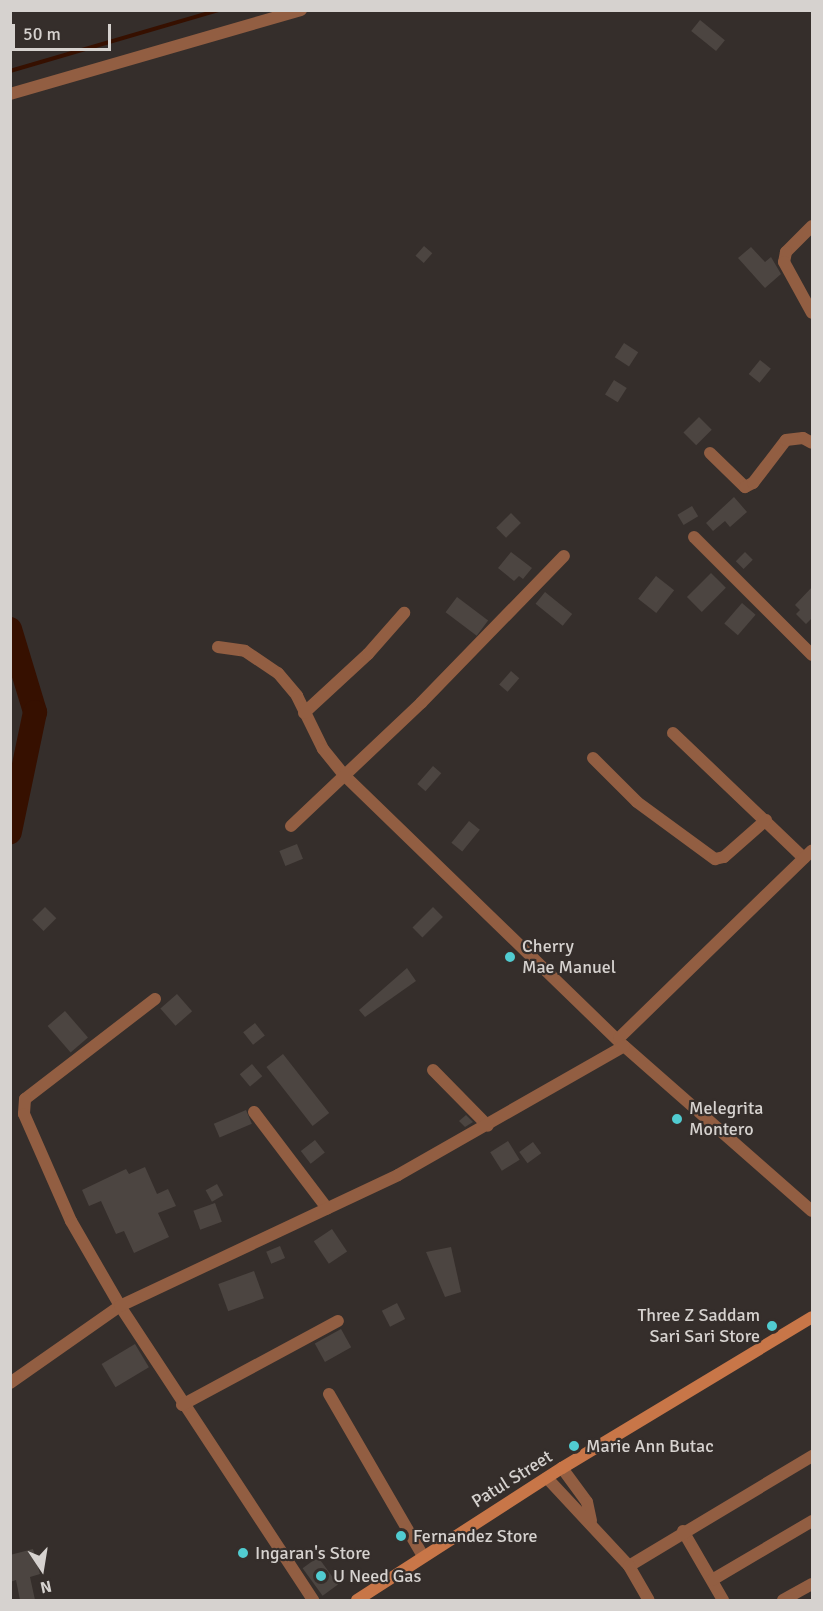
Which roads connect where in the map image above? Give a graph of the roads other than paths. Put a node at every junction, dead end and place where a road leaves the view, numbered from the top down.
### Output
1 (301, 10) edge
2 (10, 94) edge
3 (813, 226) edge
4 (813, 313) edge
5 (813, 443) edge
6 (710, 453) dead end
7 (694, 537) dead end
8 (564, 556) dead end
9 (404, 613) dead end
10 (218, 647) dead end
11 (813, 655) edge
12 (304, 713) junction
13 (673, 733) dead end
14 (594, 758) dead end
15 (345, 776) junction
16 (766, 820) junction
17 (291, 826) dead end
18 (808, 854) edge
19 (155, 999) dead end
20 (621, 1042) junction
21 (433, 1070) dead end
22 (254, 1112) dead end
23 (488, 1126) junction
24 (327, 1208) junction
25 (813, 1211) edge
26 (120, 1306) junction
27 (813, 1317) edge
28 (338, 1321) dead end
29 (10, 1383) edge
30 (329, 1394) dead end
31 (182, 1405) junction
32 (813, 1456) edge
33 (562, 1468) junction
34 (548, 1478) junction
35 (591, 1521) junction
36 (813, 1521) edge
37 (683, 1531) junction
38 (423, 1556) junction
39 (629, 1566) junction
40 (712, 1580) junction
41 (813, 1584) edge
42 (313, 1600) edge
43 (357, 1600) edge
44 (649, 1600) edge
45 (723, 1600) edge
46 (783, 1600) edge

1 - 2 street
3 - 4 street
5 - 6 street
7 - 11 street
8 - 15 street
9 - 12 street
10 - 12 street
12 - 15 street
13 - 16 street
14 - 16 street
15 - 17 street
15 - 20 street
16 - 18 street
18 - 20 street
19 - 26 street
20 - 23 street
20 - 25 street
21 - 23 street
22 - 24 street
23 - 24 street
24 - 26 street
26 - 29 street
26 - 31 street
27 - 33 main road, Patul Street
28 - 31 street
30 - 38 street
31 - 42 street
32 - 37 street
33 - 34 main road, Patul Street
33 - 35 street
34 - 35 street
34 - 38 main road, Patul Street
35 - 39 street
36 - 40 street
37 - 39 street
37 - 40 street
38 - 43 main road, Patul Street
39 - 44 street
40 - 45 street
41 - 46 street

